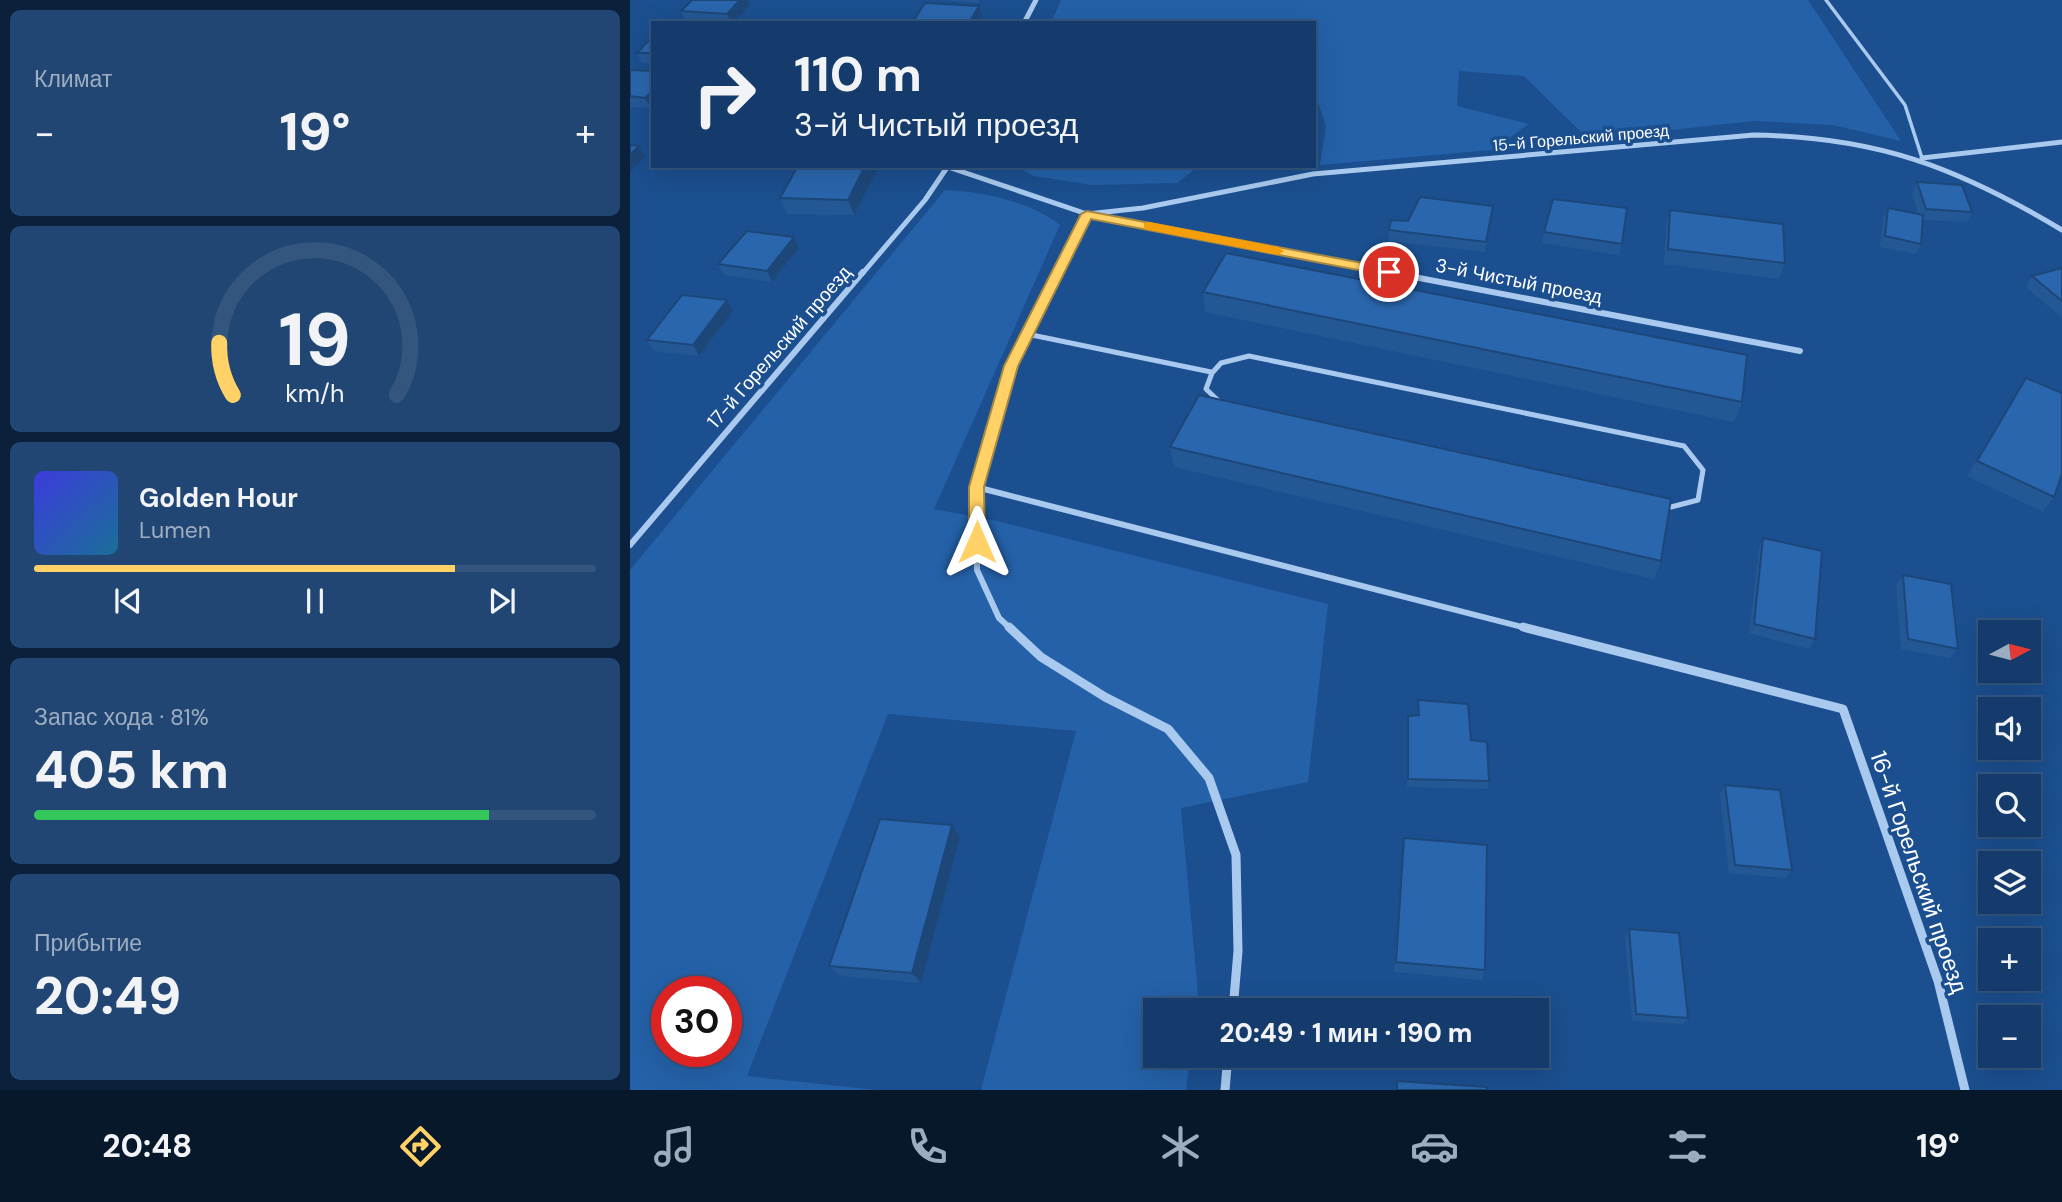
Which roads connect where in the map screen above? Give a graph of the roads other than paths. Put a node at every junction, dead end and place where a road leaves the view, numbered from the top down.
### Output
1 (1036, 0) edge
2 (1826, 0) edge
3 (1025, 21) edge
4 (2062, 142) edge
5 (1922, 158) junction
6 (947, 168) edge
7 (951, 168) edge
8 (1087, 214) junction
9 (2062, 230) edge
10 (1027, 334) junction
11 (1800, 351) dead end
12 (1210, 372) junction
13 (976, 487) junction
14 (630, 545) edge
15 (1234, 998) edge
16 (1227, 1068) edge
17 (1225, 1090) edge
18 (1965, 1090) edge

1 - 3 street
2 - 5 lane
4 - 5 street
5 - 8 street, 15-й Горельский проезд
5 - 9 street, 15-й Горельский проезд
6 - 14 street, 17-й Горельский проезд
7 - 8 street, 3-й Чистый проезд
8 - 10 street
8 - 11 street, 3-й Чистый проезд
10 - 12 lane
10 - 13 street
12 - 12 lane
13 - 15 street
13 - 18 street, 16-й Горельский проезд
16 - 17 street

